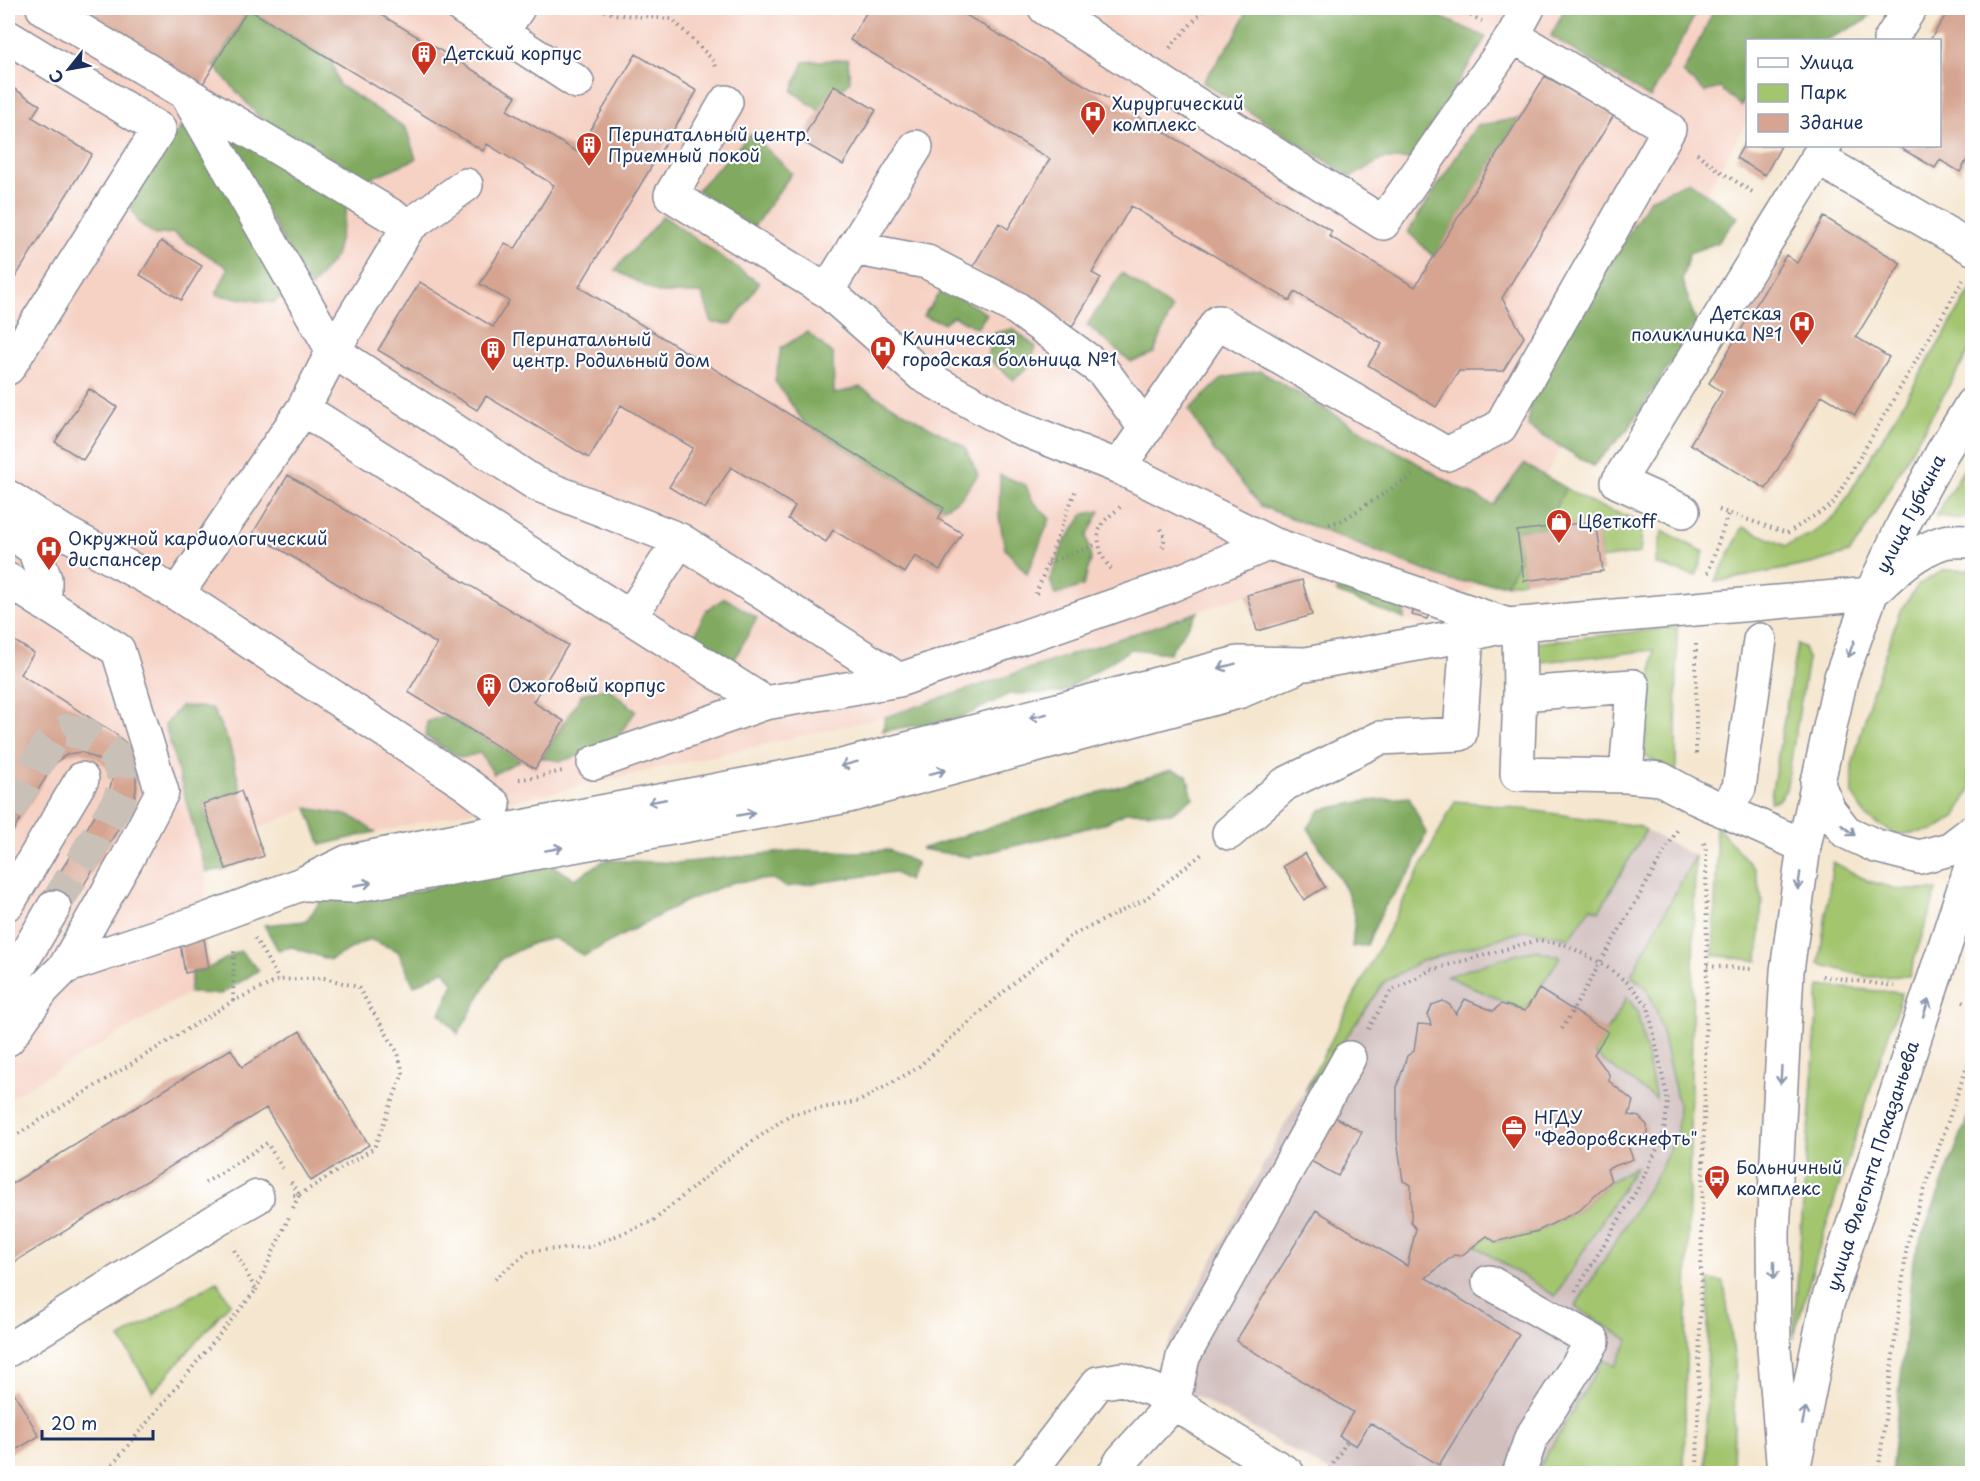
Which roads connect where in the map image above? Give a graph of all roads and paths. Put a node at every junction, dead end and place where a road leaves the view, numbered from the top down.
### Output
1 (43, 8) edge
2 (463, 8) edge
3 (599, 8) edge
4 (1045, 8) edge
5 (1205, 8) edge
6 (1528, 8) edge
7 (1910, 8) edge
8 (510, 20) edge
9 (1512, 36) junction
10 (8, 37) edge
11 (1891, 39) edge
12 (1148, 73) junction
13 (577, 82) dead end
14 (185, 92) junction
15 (726, 102) joint
16 (1669, 129) junction
17 (915, 147) dead end
18 (1821, 152) edge
19 (466, 185) dead end
20 (1785, 212) junction
21 (409, 226) junction
22 (853, 248) junction
23 (1970, 261) edge
24 (827, 291) junction
25 (333, 351) junction
26 (8, 368) edge
27 (1972, 404) edge
28 (303, 409) junction
29 (1146, 429) junction
30 (1447, 454) junction
31 (1090, 455) junction
32 (1119, 467) junction
33 (8, 496) edge
34 (1113, 501) dead end
35 (1683, 511) joint
36 (1728, 514) junction
37 (1158, 522) dead end
38 (1321, 527) dead end
39 (8, 531) edge
40 (680, 540) junction
41 (1972, 541) edge
42 (1270, 543) junction
43 (1098, 544) junction
44 (1157, 557) dead end
45 (1048, 563) junction
46 (1113, 571) dead end
47 (8, 580) edge
48 (177, 594) junction
49 (1871, 594) junction
50 (45, 604) junction
51 (1696, 609) junction
52 (630, 617) junction
53 (1513, 625) junction
54 (1467, 635) junction
55 (1019, 638) junction
56 (1760, 640) dead end
57 (899, 680) junction
58 (1520, 694) junction
59 (765, 703) junction
60 (594, 763) joint
61 (1626, 776) junction
62 (82, 778) dead end
63 (1817, 782) junction
64 (465, 784) junction
65 (1710, 804) junction
66 (494, 806) dead end
67 (1972, 832) edge
68 (1229, 833) joint
69 (1804, 846) junction
70 (1972, 864) edge
71 (8, 903) edge
72 (54, 907) tunnel mouth
73 (255, 941) dead end
74 (234, 947) dead end
75 (1601, 963) junction
76 (1707, 966) junction
77 (1787, 971) junction
78 (10, 976) edge
79 (54, 978) junction
80 (279, 980) junction
81 (1932, 990) junction
82 (233, 1001) junction
83 (1972, 1005) edge
84 (1562, 1029) dead end
85 (8, 1039) edge
86 (1972, 1051) edge
87 (1349, 1058) joint
88 (8, 1140) edge
89 (257, 1197) dead end
90 (217, 1220) junction
91 (495, 1279) dead end
92 (1489, 1282) dead end
93 (256, 1290) junction
94 (1558, 1320) junction
95 (8, 1350) edge
96 (1173, 1404) junction
97 (1347, 1441) dead end
98 (105, 1473) edge
99 (1028, 1473) edge
100 (1114, 1473) edge
101 (1288, 1473) edge
102 (1327, 1473) edge
103 (1519, 1473) edge
104 (1697, 1473) edge
105 (1784, 1473) edge
106 (1793, 1473) edge
107 (1878, 1473) edge

1 - 14 main road
2 - 8 main road
3 - 15 path
4 - 12 main road
5 - 12 path
6 - 9 main road
7 - 11 main road
8 - 13 main road
9 - 12 main road
9 - 16 main road
10 - 26 main road
14 - 21 main road
14 - 25 main road
15 - 24 main road
16 - 20 path
16 - 30 main road
17 - 22 main road
18 - 20 main road
18 - 23 main road
19 - 21 main road
20 - 35 main road
21 - 25 main road
22 - 24 main road
22 - 29 main road
23 - 36 path
24 - 31 main road
25 - 28 main road
25 - 40 main road
27 - 49 main road, улица Губкина
28 - 48 main road
28 - 52 main road
29 - 30 main road
29 - 32 main road
30 - 38 path
31 - 32 main road
31 - 45 path
32 - 42 main road
33 - 48 main road
34 - 43 path
35 - 36 path
36 - 51 path
37 - 44 path
39 - 50 main road
40 - 52 main road
40 - 57 main road
41 - 49 main road
42 - 53 main road
42 - 55 main road
43 - 45 path
43 - 46 path
45 - 55 path
47 - 50 main road
48 - 64 main road
49 - 51 main road
49 -> 63 main road
50 - 79 main road
51 - 53 main road
51 - 65 path
52 - 59 main road
53 - 54 main road
53 - 58 main road
54 - 68 main road
54 - 79 main road
55 - 57 main road
56 - 65 main road
57 - 59 main road
58 - 61 main road
58 - 61 main road
59 - 60 main road
60 - 64 path
61 - 65 main road
62 - 71 main road
63 -> 67 main road
63 - 69 main road
64 - 66 main road
65 - 69 main road
65 - 75 path
65 - 76 path
68 - 91 path
69 -> 77 main road
70 - 81 main road, улица Флегонта Показаньева
72 - 78 main road
73 - 80 path
74 - 82 path
75 - 84 path
75 - 87 path
75 - 94 path
76 - 77 path
76 - 104 path
77 - 81 path
77 -> 105 main road
78 - 79 main road
79 - 85 main road
80 - 82 path
80 - 93 path
81 - 83 path
106 -> 81 main road, улица Флегонта Показаньева
82 - 88 path
86 - 107 path
87 - 96 main road
89 - 90 main road
90 - 93 path
90 - 95 main road
92 - 94 main road
93 - 98 path
94 - 103 main road
96 - 99 main road
96 - 100 main road
96 - 101 main road
97 - 102 path

